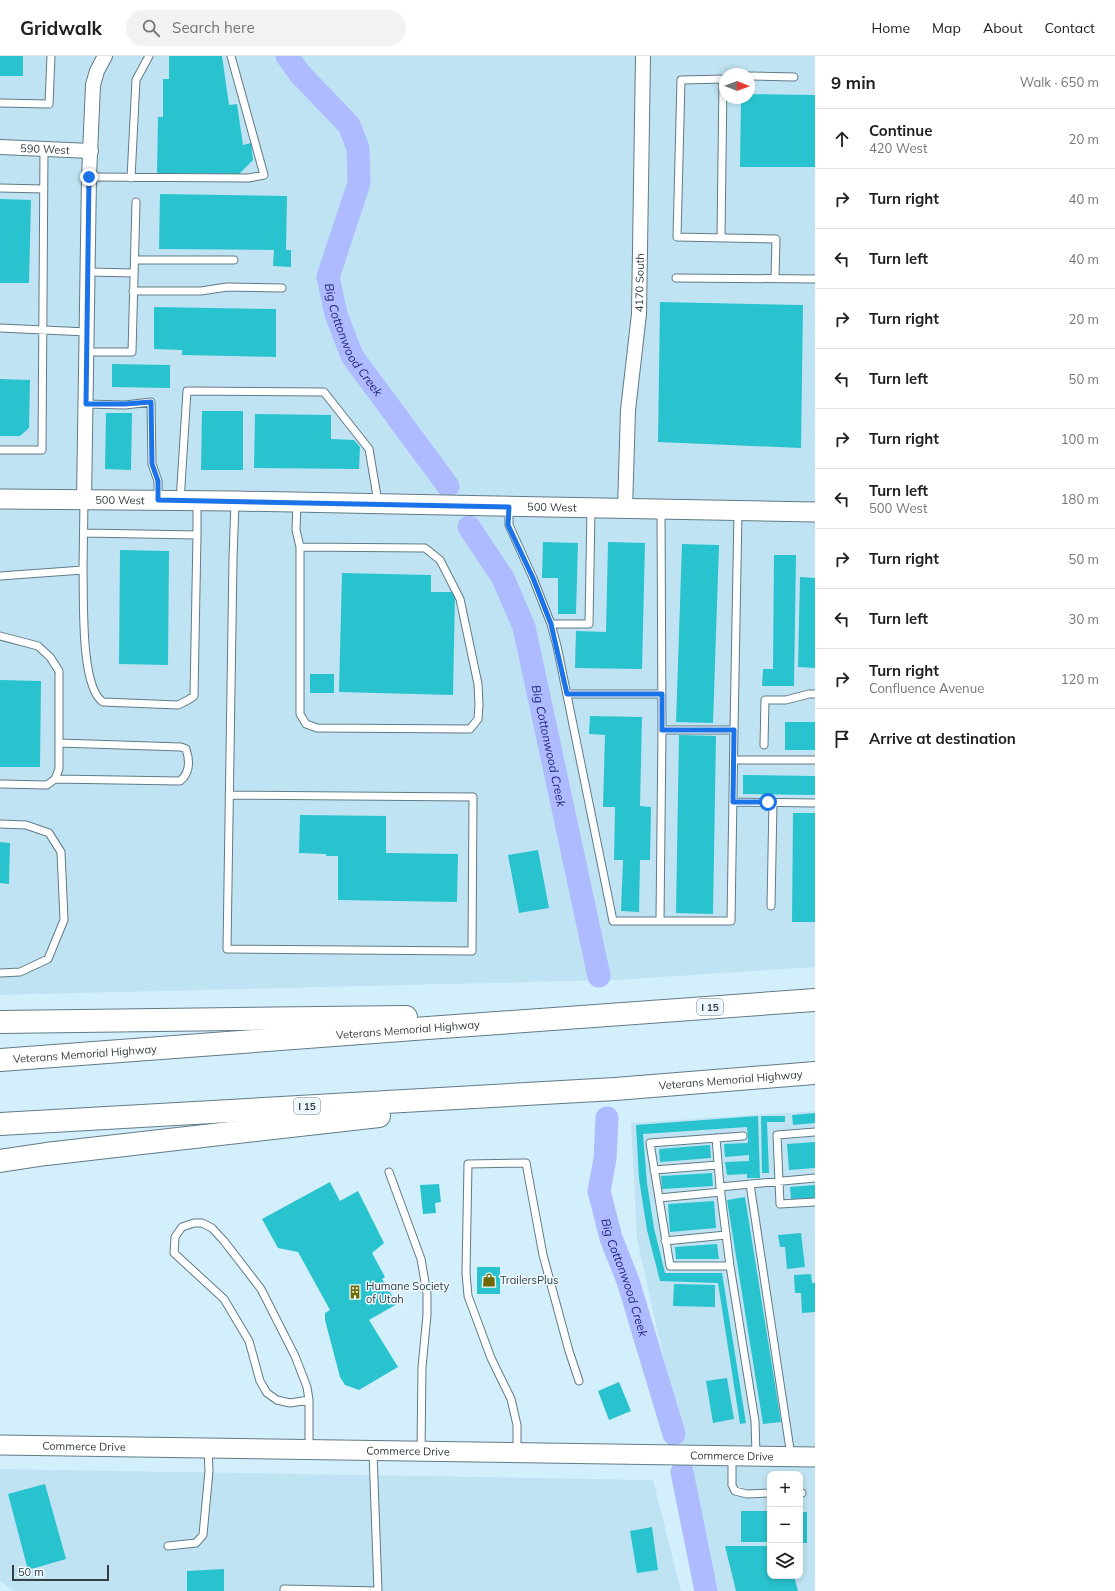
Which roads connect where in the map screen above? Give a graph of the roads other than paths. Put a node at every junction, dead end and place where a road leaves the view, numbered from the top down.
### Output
1 (51, 56) edge
2 (104, 56) edge
3 (149, 56) edge
4 (231, 56) edge
5 (643, 56) edge
6 (755, 76) edge
7 (794, 77) dead end
8 (719, 80) edge
9 (0, 103) edge
10 (724, 104) edge
11 (0, 147) edge
12 (44, 149) junction
13 (91, 151) junction
14 (89, 177) junction
15 (131, 178) junction
16 (0, 188) edge
17 (43, 189) junction
18 (136, 202) dead end
19 (722, 238) junction
20 (135, 260) junction
21 (234, 260) dead end
22 (88, 272) junction
23 (134, 273) junction
24 (676, 278) dead end
25 (775, 278) junction
26 (815, 279) edge
27 (282, 288) dead end
28 (133, 290) junction
29 (0, 328) edge
30 (42, 331) junction
31 (88, 332) junction
32 (87, 352) junction
33 (86, 404) junction
34 (0, 450) edge
35 (0, 499) edge
36 (84, 500) junction
37 (158, 500) junction
38 (189, 501) junction
39 (236, 501) junction
40 (297, 502) junction
41 (379, 504) junction
42 (509, 507) junction
43 (591, 508) junction
44 (625, 509) junction
45 (661, 509) junction
46 (738, 511) junction
47 (815, 512) edge
48 (84, 533) junction
49 (197, 535) junction
50 (300, 547) junction
51 (83, 570) junction
52 (0, 576) edge
53 (551, 624) junction
54 (0, 636) edge
55 (567, 694) junction
56 (662, 694) junction
57 (815, 694) edge
58 (662, 730) junction
59 (734, 730) junction
60 (59, 743) junction
61 (764, 745) dead end
62 (734, 760) junction
63 (815, 760) edge
64 (55, 779) junction
65 (0, 784) edge
66 (229, 795) junction
67 (733, 802) junction
68 (773, 802) junction
69 (815, 803) edge
70 (0, 824) edge
71 (771, 906) dead end
72 (660, 921) junction
73 (0, 973) edge
74 (815, 1000) edge
75 (605, 1014) junction
76 (0, 1022) edge
77 (0, 1060) edge
78 (815, 1073) edge
79 (615, 1089) junction
80 (0, 1124) edge
81 (815, 1132) edge
82 (743, 1136) dead end
83 (716, 1138) junction
84 (0, 1161) edge
85 (718, 1165) junction
86 (654, 1170) junction
87 (389, 1172) dead end
88 (815, 1178) edge
89 (779, 1180) junction
90 (750, 1184) junction
91 (720, 1190) junction
92 (659, 1198) junction
93 (815, 1202) edge
94 (726, 1235) junction
95 (665, 1241) junction
96 (730, 1266) junction
97 (580, 1381) dead end
98 (309, 1400) junction
99 (0, 1445) edge
100 (208, 1448) junction
101 (309, 1449) junction
102 (373, 1450) junction
103 (421, 1450) junction
104 (517, 1452) junction
105 (732, 1455) junction
106 (756, 1455) junction
107 (791, 1457) junction
108 (815, 1457) edge
109 (767, 1493) edge
110 (168, 1546) dead end
111 (284, 1591) edge
112 (378, 1591) edge

1 - 9 lane
2 - 13 street
3 - 15 lane
4 - 15 lane
5 - 44 street, 4170 South
6 - 7 lane
8 - 19 lane
10 - 19 lane
11 - 12 street, 590 West
12 - 13 street, 590 West
12 - 17 lane
13 - 14 street
14 - 15 lane
14 - 22 street
16 - 17 lane
17 - 30 lane
18 - 20 lane
19 - 25 lane
20 - 21 lane
20 - 23 lane
22 - 23 lane
22 - 31 street
23 - 28 lane
24 - 25 lane
25 - 26 lane
27 - 28 lane
28 - 32 lane
29 - 30 lane
30 - 31 lane
30 - 34 lane
31 - 32 street
32 - 33 street
33 - 36 street
33 - 37 lane
35 - 36 street, 500 West
36 - 37 street, 500 West
36 - 48 lane
37 - 38 street, 500 West
38 - 39 street, 500 West
38 - 41 lane
38 - 49 lane
39 - 40 street, 500 West
39 - 66 lane
40 - 41 street, 500 West
40 - 50 lane
41 - 42 street, 500 West
42 - 43 street, 500 West
42 - 53 lane
43 - 44 street, 500 West
43 - 53 lane
44 - 45 street, 500 West
45 - 46 street, 500 West
45 - 56 lane
46 - 47 street, 500 West
46 - 59 lane
48 - 49 lane
48 - 51 lane
49 - 51 lane
50 - 50 lane
51 - 52 lane
53 - 55 lane
54 - 60 lane
55 - 56 lane
55 - 72 lane
56 - 58 lane
57 - 61 lane
58 - 59 lane
58 - 72 lane
59 - 62 lane
60 - 64 lane
60 - 64 lane
62 - 63 lane
62 - 67 lane
64 - 65 lane
66 - 66 lane
67 - 68 lane
67 - 72 lane
68 - 69 lane
68 - 71 lane
70 - 73 lane
74 - 75 highway, Veterans Memorial Highway / I 15
75 - 76 highway
75 - 77 highway, Veterans Memorial Highway / I 15
78 - 79 highway, Veterans Memorial Highway / I 15
79 - 80 highway, Veterans Memorial Highway / I 15
79 - 84 highway
81 - 89 lane
82 - 83 lane
83 - 85 lane
83 - 86 lane
85 - 86 lane
85 - 91 lane
86 - 92 lane
87 - 103 lane
88 - 89 lane
89 - 90 lane
89 - 93 lane
90 - 91 lane
90 - 107 lane
91 - 92 lane
91 - 94 lane
92 - 95 lane
94 - 95 lane
94 - 96 lane
95 - 96 lane
96 - 106 lane
97 - 104 lane
98 - 98 lane
98 - 101 lane
99 - 100 street, Commerce Drive
100 - 101 street, Commerce Drive
100 - 110 lane
101 - 102 street, Commerce Drive
102 - 103 street, Commerce Drive
102 - 112 lane
103 - 104 street, Commerce Drive
104 - 105 street, Commerce Drive
105 - 106 street, Commerce Drive
105 - 109 lane
106 - 107 street, Commerce Drive
107 - 108 street, Commerce Drive
111 - 112 lane

